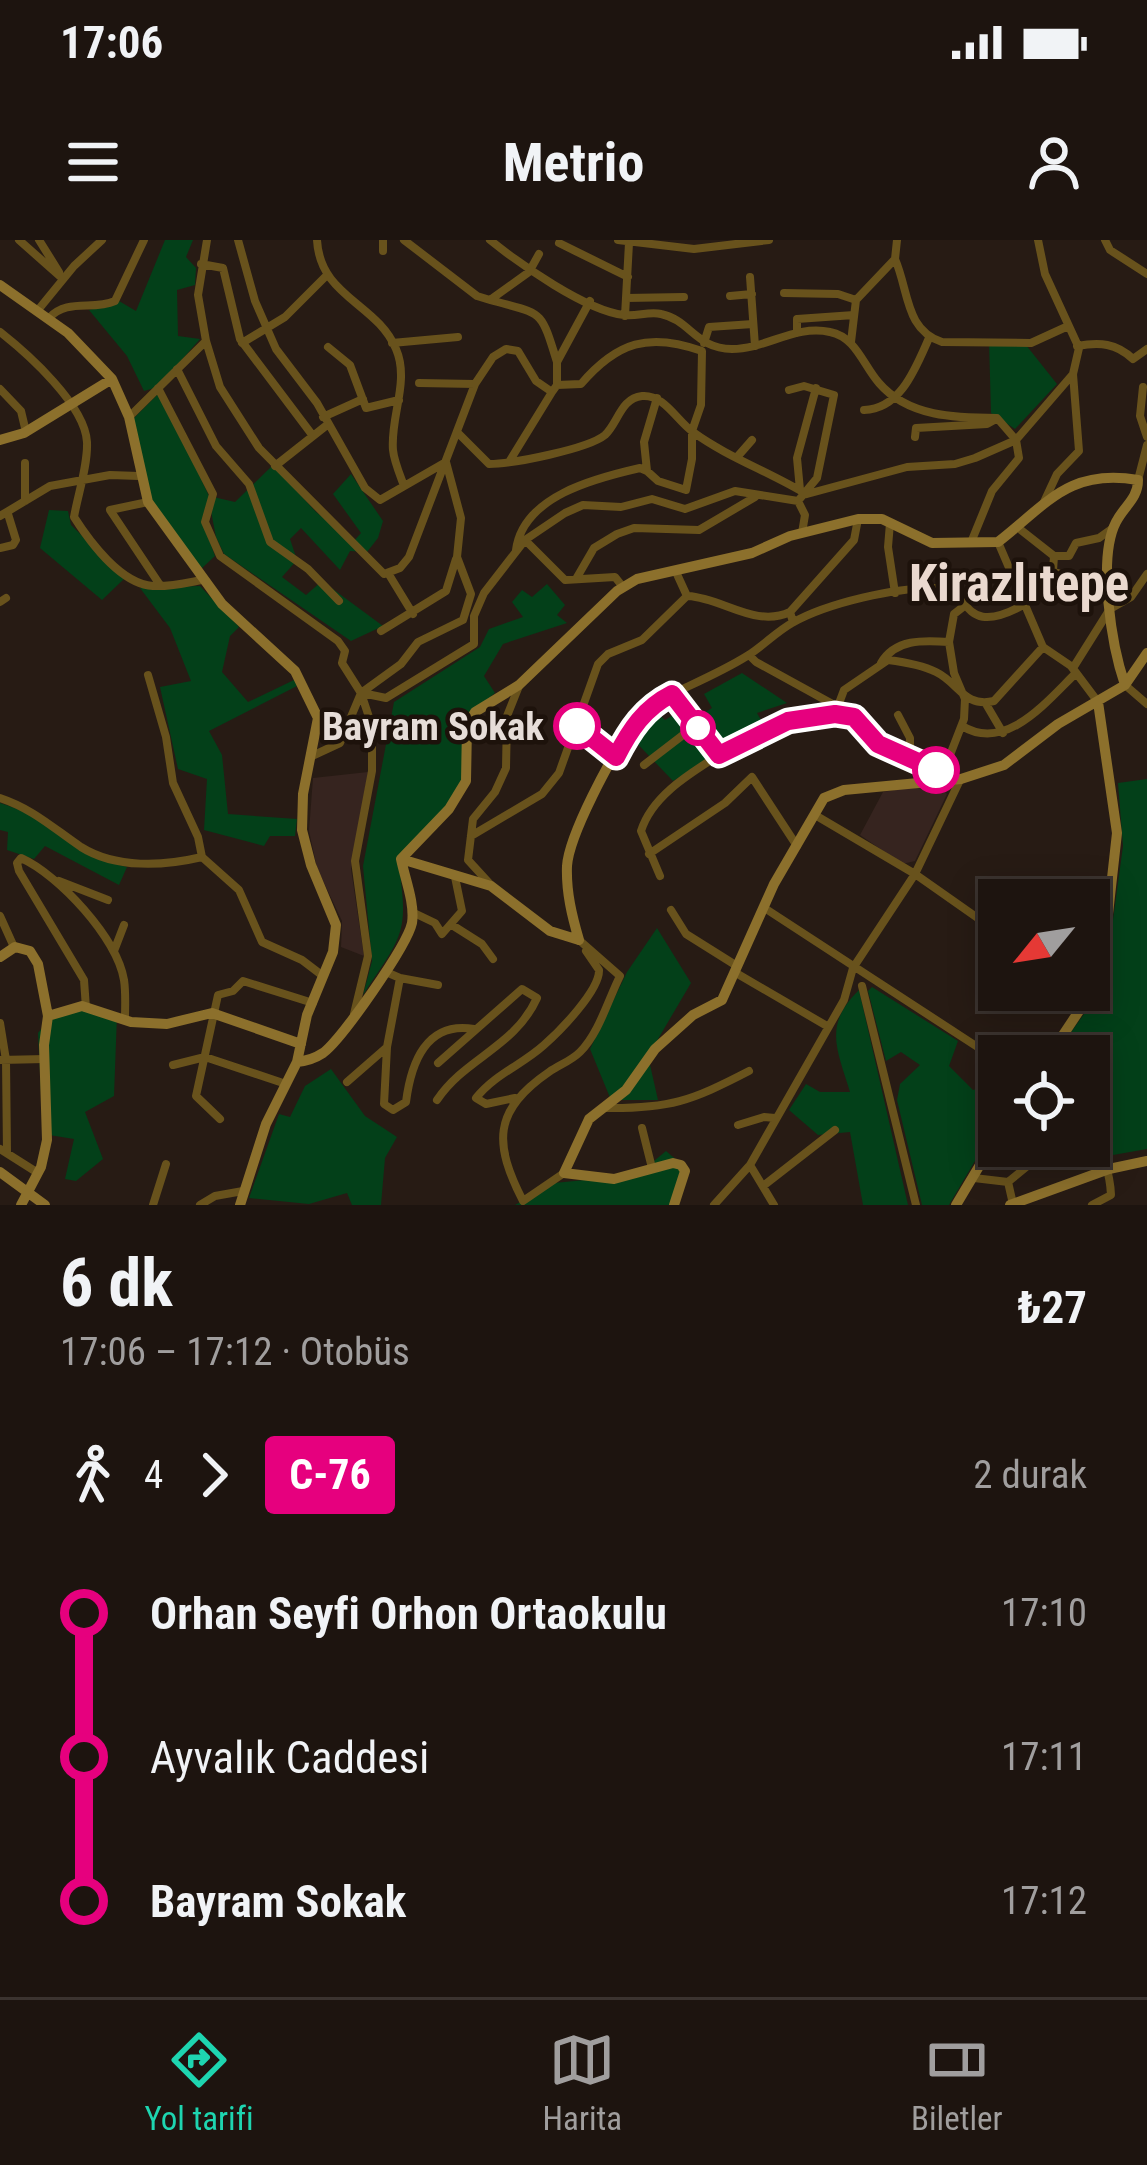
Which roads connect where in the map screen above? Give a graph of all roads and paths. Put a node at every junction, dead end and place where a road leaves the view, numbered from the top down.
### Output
1 (19, 240) edge
2 (39, 240) edge
3 (144, 240) edge
4 (207, 240) edge
5 (238, 240) edge
6 (317, 240) edge
7 (404, 240) edge
8 (490, 240) edge
9 (769, 240) edge
10 (897, 240) edge
11 (1038, 240) edge
12 (1105, 240) edge
13 (624, 241) edge
14 (742, 241) edge
15 (98, 242) edge
16 (559, 243) dead end
17 (538, 254) dead end
18 (895, 260) junction
19 (201, 264) junction
20 (529, 272) junction
21 (1147, 274) edge
22 (326, 276) junction
23 (628, 277) junction
24 (750, 277) dead end
25 (63, 279) junction
26 (0, 285) edge
27 (784, 293) dead end
28 (752, 294) junction
29 (730, 296) dead end
30 (684, 297) dead end
31 (626, 298) junction
32 (490, 300) junction
33 (856, 300) junction
34 (590, 301) junction
35 (44, 314) junction
36 (854, 315) junction
37 (625, 316) junction
38 (753, 324) junction
39 (1066, 327) junction
40 (265, 329) junction
41 (0, 332) edge
42 (797, 333) junction
43 (458, 337) dead end
44 (929, 338) junction
45 (206, 340) junction
46 (851, 342) junction
47 (242, 343) junction
48 (392, 343) junction
49 (755, 346) junction
50 (1077, 346) junction
51 (328, 347) dead end
52 (703, 347) junction
53 (1147, 349) edge
54 (557, 362) junction
55 (178, 369) junction
56 (1073, 374) junction
57 (112, 379) junction
58 (419, 383) dead end
59 (475, 384) junction
60 (1143, 387) dead end
61 (158, 388) junction
62 (555, 388) junction
63 (816, 388) junction
64 (0, 389) edge
65 (789, 390) dead end
66 (656, 398) junction
67 (895, 398) junction
68 (363, 399) junction
69 (399, 400) junction
70 (72, 402) junction
71 (864, 410) dead end
72 (129, 417) junction
73 (998, 418) junction
74 (325, 421) junction
75 (692, 431) junction
76 (26, 432) junction
77 (458, 433) junction
78 (313, 436) junction
79 (915, 437) dead end
80 (0, 440) edge
81 (752, 440) dead end
82 (1016, 440) junction
83 (1147, 441) edge
84 (738, 456) junction
85 (446, 462) junction
86 (25, 464) dead end
87 (508, 464) junction
88 (275, 466) junction
89 (647, 471) junction
90 (140, 476) junction
91 (80, 479) junction
92 (404, 486) junction
93 (1141, 490) edge
94 (802, 495) junction
95 (755, 497) junction
96 (26, 501) junction
97 (148, 502) junction
98 (1044, 502) junction
99 (4, 515) edge
100 (858, 519) junction
101 (890, 522) junction
102 (1017, 527) junction
103 (1113, 528) junction
104 (802, 533) junction
105 (525, 540) junction
106 (972, 540) junction
107 (998, 542) junction
108 (0, 548) edge
109 (517, 551) junction
110 (1054, 556) junction
111 (457, 557) junction
112 (676, 572) junction
113 (388, 573) junction
114 (1147, 574) edge
115 (202, 580) junction
116 (576, 580) junction
117 (160, 585) junction
118 (623, 587) junction
119 (895, 593) junction
120 (1105, 594) junction
121 (687, 596) junction
122 (339, 601) dead end
123 (1025, 604) junction
124 (963, 607) junction
125 (473, 609) junction
126 (1110, 609) junction
127 (413, 614) junction
128 (792, 617) junction
129 (382, 631) dead end
130 (949, 643) junction
131 (1042, 647) junction
132 (749, 655) junction
133 (1147, 657) edge
134 (879, 666) junction
135 (1074, 671) junction
136 (148, 675) dead end
137 (519, 685) junction
138 (1125, 686) junction
139 (361, 692) junction
140 (672, 694) junction
141 (965, 699) junction
142 (1098, 702) junction
143 (986, 704) junction
144 (1147, 704) edge
145 (837, 710) junction
146 (898, 715) dead end
147 (696, 725) junction
148 (577, 726) junction
149 (962, 726) junction
150 (1003, 733) junction
151 (719, 755) junction
152 (312, 756) junction
153 (616, 757) junction
154 (909, 760) junction
155 (644, 765) dead end
156 (951, 777) junction
157 (0, 798) edge
158 (815, 815) junction
159 (471, 836) junction
160 (798, 848) junction
161 (649, 854) junction
162 (202, 857) junction
163 (401, 859) junction
164 (915, 874) junction
165 (660, 876) dead end
166 (455, 877) junction
167 (58, 881) junction
168 (491, 886) junction
169 (108, 900) dead end
170 (1110, 902) edge
171 (766, 909) junction
172 (670, 910) dead end
173 (412, 912) junction
174 (0, 916) edge
175 (978, 918) edge
176 (124, 925) dead end
177 (452, 925) junction
178 (579, 940) junction
179 (15, 947) junction
180 (113, 953) junction
181 (0, 957) edge
182 (493, 959) dead end
183 (853, 968) junction
184 (738, 970) junction
185 (385, 972) junction
186 (324, 977) junction
187 (400, 978) junction
188 (864, 981) junction
189 (439, 985) dead end
190 (844, 1000) junction
191 (313, 1003) junction
192 (86, 1008) junction
193 (212, 1013) junction
194 (354, 1015) junction
195 (48, 1016) junction
196 (124, 1021) junction
197 (0, 1023) edge
198 (827, 1026) junction
199 (474, 1029) junction
200 (301, 1044) junction
201 (387, 1046) junction
202 (978, 1049) edge
203 (205, 1057) junction
204 (45, 1059) junction
205 (3, 1060) edge
206 (297, 1062) junction
207 (438, 1063) dead end
208 (173, 1065) dead end
209 (749, 1071) dead end
210 (347, 1082) dead end
211 (286, 1084) junction
212 (517, 1098) junction
213 (437, 1100) dead end
214 (602, 1108) junction
215 (775, 1118) junction
216 (220, 1119) dead end
217 (738, 1125) dead end
218 (642, 1129) dead end
219 (835, 1130) dead end
220 (4, 1151) edge
221 (1147, 1161) edge
222 (166, 1164) dead end
223 (749, 1165) junction
224 (978, 1166) edge
225 (1026, 1167) edge
226 (652, 1168) junction
227 (1108, 1169) junction
228 (0, 1172) edge
229 (38, 1172) junction
230 (564, 1173) junction
231 (970, 1178) junction
232 (1008, 1182) junction
233 (763, 1186) junction
234 (243, 1191) junction
235 (29, 1193) junction
236 (21, 1205) edge
237 (45, 1205) edge
238 (153, 1205) edge
239 (200, 1205) edge
240 (240, 1205) edge
241 (674, 1205) edge
242 (714, 1205) edge
243 (774, 1205) edge
244 (916, 1205) edge
245 (956, 1205) edge
246 (1012, 1205) edge
247 (1091, 1205) edge

1 - 25 street
2 - 25 street
3 - 35 street
4 - 19 street
5 - 40 street
6 - 22 street
7 - 32 street
8 - 20 street
9 - 14 street
10 - 18 street
11 - 39 street
12 - 21 street
13 - 14 street
13 - 23 street
15 - 25 street
16 - 23 street
17 - 20 street
18 - 33 street
18 - 44 street
19 - 45 street
19 - 47 street
20 - 32 street
20 - 34 street
22 - 40 street
22 - 48 street
23 - 31 street
24 - 28 street
25 - 35 street
26 - 35 street
27 - 33 street
28 - 29 street
28 - 38 street
30 - 31 street
31 - 37 street
32 - 54 street
33 - 36 street
34 - 37 street
34 - 54 street
35 - 57 street
36 - 42 street
36 - 46 street
37 - 52 street
38 - 49 street
38 - 52 street
39 - 44 street
39 - 50 street
40 - 47 street
40 - 74 street
41 - 70 street
42 - 46 street
42 - 49 street
43 - 48 street
44 - 67 street
45 - 55 street
45 - 88 street
46 - 67 street
47 - 78 street
48 - 69 street
49 - 52 street
50 - 53 street
50 - 56 street
51 - 68 street
52 - 62 street
52 - 75 street
54 - 62 street
55 - 61 street
55 - 122 street
56 - 82 street
56 - 98 street
57 - 70 street
57 - 72 street
58 - 59 street
59 - 62 street
59 - 77 street
60 - 83 street
61 - 72 street
61 - 139 street
62 - 87 street
63 - 65 street
63 - 94 street
63 - 94 street
64 - 76 street
66 - 75 street
66 - 87 street
66 - 89 street
67 - 71 street
67 - 73 street
68 - 69 street
68 - 74 street
69 - 92 street
70 - 76 street
70 - 91 street
72 - 90 street
73 - 79 street
73 - 82 street
74 - 78 street
74 - 92 street
75 - 84 street
75 - 89 street
76 - 80 street
77 - 85 street
77 - 87 street
78 - 88 street
81 - 84 street
82 - 94 street
82 - 106 street
83 - 93 street
84 - 94 street
85 - 92 street
85 - 111 street
85 - 113 street
86 - 96 street
88 - 113 street
89 - 109 street
90 - 91 street
90 - 97 street
91 - 96 street
91 - 117 street
93 - 98 street
93 - 103 street
94 - 95 street
94 - 104 street
95 - 105 street
95 - 116 street
96 - 99 street
97 - 115 street
97 - 117 street
98 - 102 street
99 - 108 street
100 - 101 street
100 - 104 street
100 - 128 street
101 - 106 street
101 - 119 street
102 - 107 street
102 - 110 street
103 - 110 street
103 - 120 street
104 - 112 street
105 - 109 street
105 - 116 street
106 - 107 street
107 - 123 street
109 - 125 street
110 - 120 street
111 - 125 street
111 - 127 street
112 - 118 street
112 - 121 street
113 - 127 street
114 - 126 street
115 - 117 street
115 - 152 street
116 - 118 street
118 - 137 street
119 - 124 street
119 - 128 street
120 - 126 street
121 - 128 street
121 - 148 street
123 - 124 street
123 - 131 street
124 - 130 street
125 - 139 street
125 - 139 street
126 - 135 street
126 - 138 street
127 - 129 street
128 - 132 street
130 - 134 street
130 - 141 street
131 - 135 street
131 - 143 street
132 - 140 street
132 - 145 street
133 - 138 street
134 - 141 street
134 - 145 street
135 - 142 street
135 - 150 street
136 - 162 street
137 - 159 street
137 - 163 street
138 - 142 street
138 - 144 street
139 - 152 street
139 - 194 street
140 - 147 street
140 - 153 street
141 - 143 street
141 - 149 street
142 - 156 street
142 - 170 street
143 - 150 street
145 - 151 street
145 - 154 street
146 - 154 street
147 - 151 street
147 - 155 street
148 - 153 street
148 - 159 street
149 - 150 street
149 - 156 street
151 - 161 street
152 - 186 street
153 - 178 street
154 - 156 street
156 - 158 street
156 - 164 street
157 - 162 street
158 - 160 street
158 - 164 street
159 - 168 street
160 - 161 street
160 - 171 street
161 - 165 street
162 - 186 street
163 - 166 street
163 - 173 street
164 - 175 street
164 - 183 street
166 - 168 street
166 - 177 street
167 - 169 street
167 - 180 street
167 - 192 street
168 - 178 street
171 - 183 street
171 - 184 street
172 - 184 street
173 - 177 street
173 - 185 street
174 - 179 street
176 - 180 street
177 - 182 street
178 - 212 street
178 - 212 street
179 - 181 street
179 - 195 street
180 - 196 street
183 - 188 street
183 - 190 street
184 - 198 street
184 - 214 street
185 - 187 street
185 - 194 street
186 - 191 street
187 - 189 street
187 - 201 street
188 - 190 street
188 - 202 street
188 - 244 street
190 - 198 street
191 - 193 street
191 - 200 street
192 - 195 street
192 - 196 street
193 - 196 street
193 - 200 street
193 - 203 street
194 - 206 street
195 - 204 street
197 - 205 street
198 - 215 street
199 - 201 street
199 - 207 street
199 - 213 street
200 - 206 street
201 - 210 street
203 - 208 street
203 - 211 street
203 - 216 street
204 - 205 street
204 - 229 street
205 - 220 street
206 - 211 street
209 - 214 street
211 - 234 street
212 - 230 street
214 - 230 street
215 - 217 street
215 - 223 street
218 - 226 street
219 - 233 street
220 - 229 street
221 - 227 street
222 - 238 street
223 - 233 street
223 - 242 street
224 - 231 street
225 - 232 street
226 - 230 street
226 - 241 street
227 - 246 street
227 - 247 street
228 - 235 street
229 - 235 street
231 - 232 street
231 - 245 street
232 - 246 street
233 - 243 street
234 - 239 street
234 - 240 street
235 - 236 street
235 - 237 street

